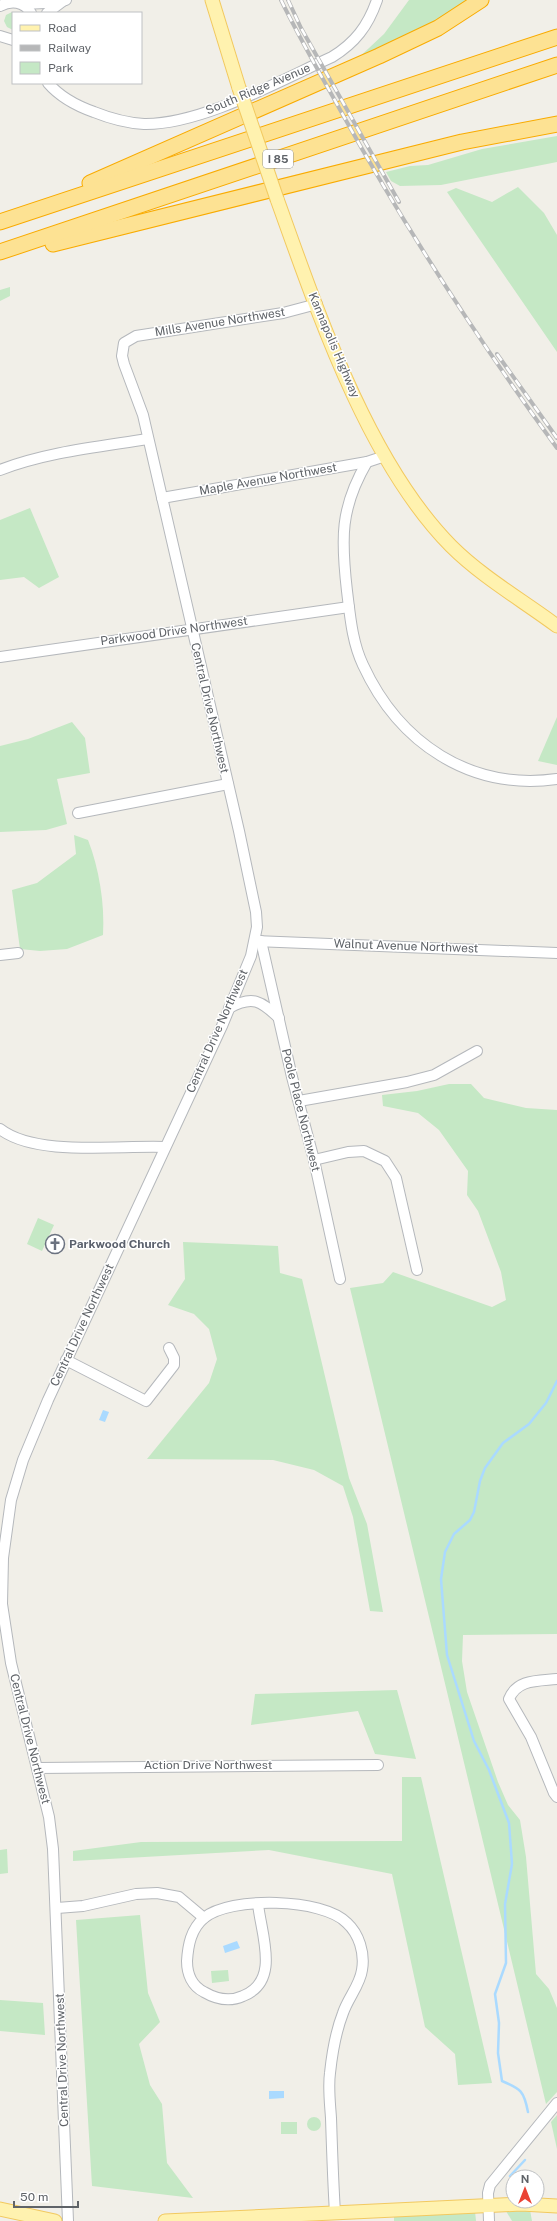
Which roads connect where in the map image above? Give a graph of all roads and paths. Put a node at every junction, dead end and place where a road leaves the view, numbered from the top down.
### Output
1 (1, 0) edge
2 (212, 0) edge
3 (377, 0) edge
4 (481, 0) edge
5 (65, 1) edge
6 (21, 2) edge
7 (0, 5) edge
8 (30, 12) edge
9 (49, 12) edge
10 (557, 37) edge
11 (4, 38) edge
12 (12, 46) edge
13 (557, 65) edge
14 (49, 84) edge
15 (557, 124) edge
16 (1, 222) edge
17 (0, 252) edge
18 (0, 258) edge
19 (317, 304) junction
20 (124, 343) joint
21 (148, 439) junction
22 (375, 460) junction
23 (0, 470) edge
24 (162, 498) junction
25 (349, 607) junction
26 (557, 626) edge
27 (192, 628) junction
28 (0, 657) edge
29 (557, 779) edge
30 (228, 784) junction
31 (78, 812) dead end
32 (258, 941) junction
33 (18, 953) dead end
34 (557, 953) edge
35 (0, 955) edge
36 (229, 1008) junction
37 (279, 1018) junction
38 (477, 1051) dead end
39 (299, 1101) junction
40 (0, 1129) edge
41 (165, 1147) junction
42 (314, 1160) junction
43 (417, 1270) dead end
44 (340, 1279) dead end
45 (169, 1348) dead end
46 (66, 1360) junction
47 (557, 1679) edge
48 (378, 1765) dead end
49 (38, 1768) junction
50 (557, 1797) edge
51 (258, 1904) junction
52 (57, 1908) junction
53 (204, 1918) junction
54 (557, 2103) edge
55 (488, 2206) junction
56 (557, 2206) edge
57 (0, 2209) edge
58 (335, 2213) junction
59 (56, 2221) edge
60 (68, 2221) edge
61 (165, 2221) edge
62 (489, 2221) edge

1 - 7 street
2 - 19 main road, Kannapolis Highway, bridge
3 - 14 street, South Ridge Avenue
4 - 16 highway
5 - 6 street
5 - 9 street
6 - 7 street
6 - 8 street
10 - 16 highway, I 85
11 - 12 street
13 - 17 highway, I 85
15 - 18 highway
19 - 20 street, Mills Avenue Northwest
19 - 22 main road, Kannapolis Highway
20 - 21 street, Central Drive Northwest
21 - 23 street
21 - 24 street, Central Drive Northwest
22 - 24 street, Maple Avenue Northwest
22 - 25 street
22 - 26 main road, Kannapolis Highway
24 - 27 street, Central Drive Northwest
25 - 27 street, Parkwood Drive Northwest
25 - 29 street
27 - 28 street, Parkwood Drive Northwest
27 - 30 street, Central Drive Northwest
30 - 31 street
30 - 32 street, Central Drive Northwest
32 - 34 street, Walnut Avenue Northwest
32 - 36 street, Central Drive Northwest
32 - 37 street, Poole Place Northwest
33 - 35 street
36 - 37 street
36 - 41 street, Central Drive Northwest
37 - 39 street, Poole Place Northwest
38 - 39 street
39 - 42 street, Poole Place Northwest
40 - 41 street
41 - 46 street, Central Drive Northwest
42 - 43 street
42 - 44 street, Poole Place Northwest
45 - 46 street
46 - 49 street, Central Drive Northwest
47 - 50 street
48 - 49 street, Action Drive Northwest
49 - 52 street, Central Drive Northwest
51 - 53 street
51 - 53 street
51 - 58 street
52 - 53 street
52 - 60 street, Central Drive Northwest
54 - 55 street
55 - 56 main road
55 - 58 main road
55 - 62 street
57 - 59 main road
58 - 61 main road

